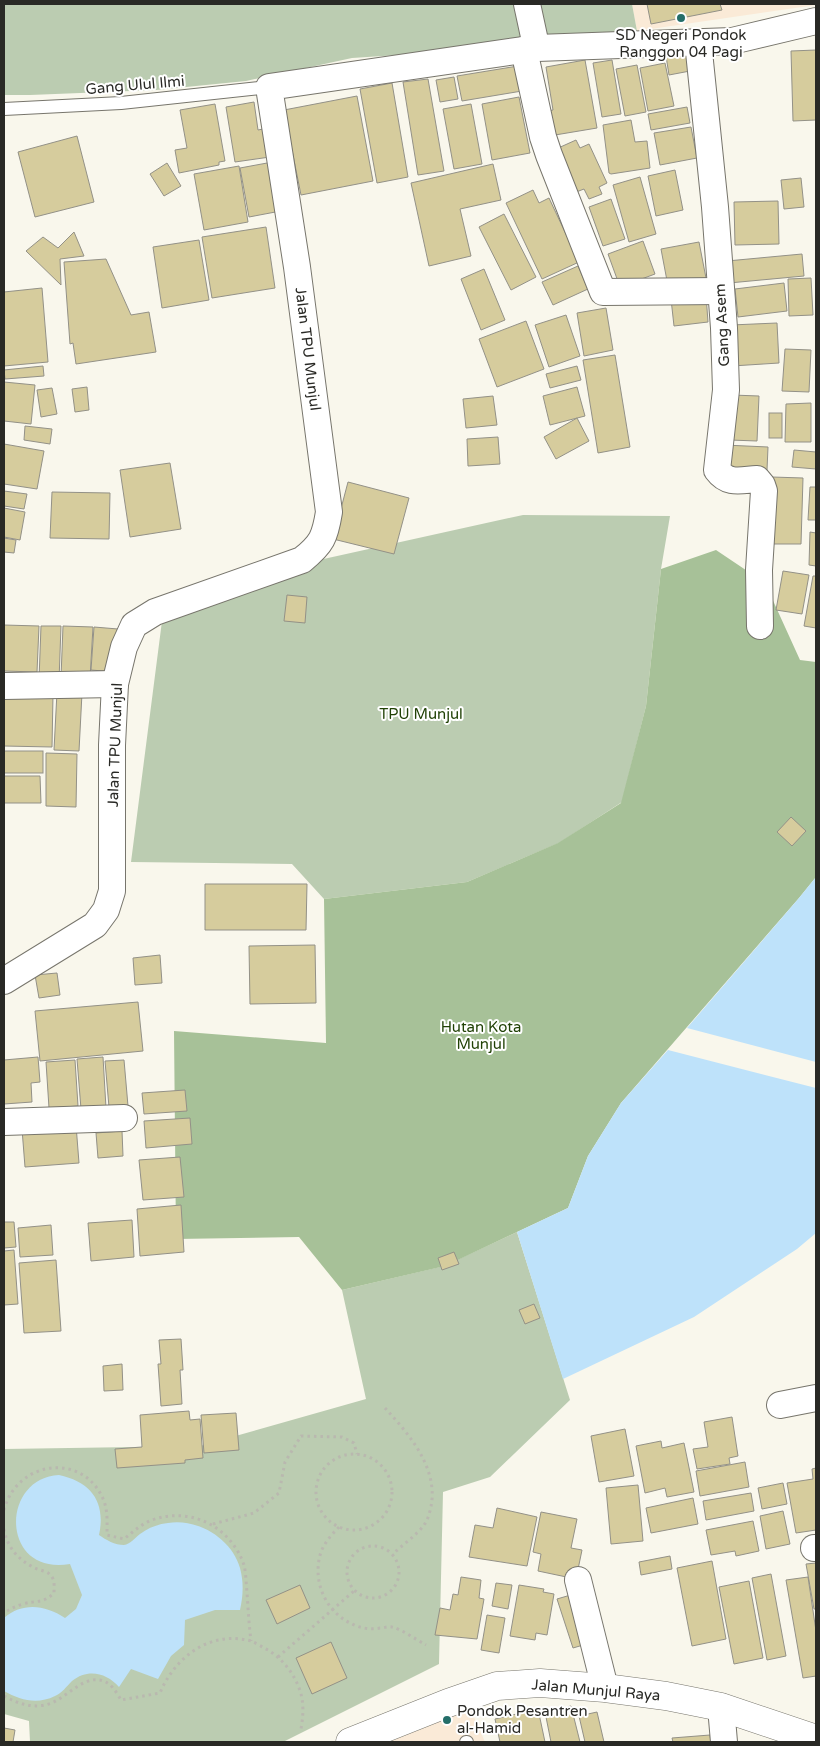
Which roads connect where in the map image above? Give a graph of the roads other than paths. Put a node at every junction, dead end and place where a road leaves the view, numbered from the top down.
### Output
1 (527, 4) edge
2 (816, 21) edge
3 (698, 42) junction
4 (530, 46) junction
5 (269, 88) junction
6 (4, 109) edge
7 (721, 291) junction
8 (760, 626) dead end
9 (115, 684) junction
10 (4, 686) edge
11 (15, 964) edge
12 (4, 982) edge
13 (124, 1118) dead end
14 (4, 1122) edge
15 (816, 1398) edge
16 (780, 1404) dead end
17 (578, 1580) dead end
18 (605, 1688) junction
19 (721, 1707) junction
20 (816, 1739) edge
21 (350, 1742) edge
22 (724, 1742) edge

1 - 4 street
2 - 3 street
3 - 4 street
3 - 7 street, Gang Asem
4 - 5 street
4 - 7 street
5 - 6 lane, Gang Ulul Ilmi
5 - 9 street, Jalan TPU Munjul
7 - 8 street, Gang Asem
9 - 10 street
9 - 11 street, Jalan TPU Munjul
11 - 12 street, Jalan TPU Munjul
13 - 14 street
15 - 16 street
17 - 18 street
18 - 19 street, Jalan Munjul Raya
18 - 21 street, Jalan Munjul Raya
19 - 20 street, Jalan Munjul Raya
19 - 22 street

